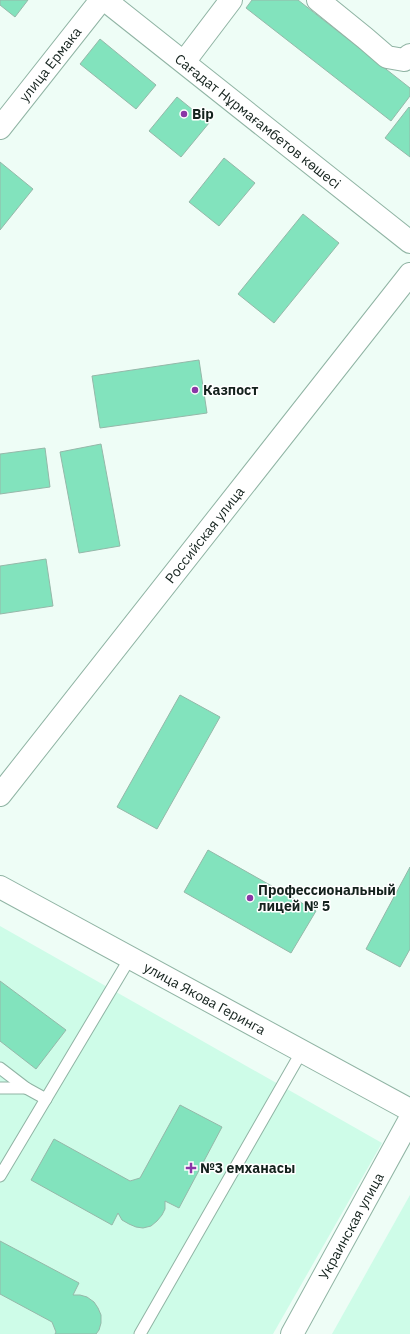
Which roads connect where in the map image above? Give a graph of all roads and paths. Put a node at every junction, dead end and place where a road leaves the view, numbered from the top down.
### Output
1 (101, 0) edge
2 (105, 0) edge
3 (231, 0) edge
4 (318, 0) edge
5 (410, 55) edge
6 (184, 62) junction
7 (0, 128) edge
8 (407, 234) edge
9 (410, 274) edge
10 (0, 795) edge
11 (0, 888) edge
12 (130, 958) junction
13 (302, 1051) junction
14 (0, 1068) edge
15 (0, 1088) edge
16 (26, 1088) junction
17 (46, 1099) junction
18 (410, 1110) edge
19 (410, 1119) edge
20 (0, 1176) edge
21 (140, 1334) edge
22 (292, 1334) edge

1 - 7 street, улица Ермака
2 - 6 street, Сағадат Нұрмағамбетов көшесі
3 - 6 street
4 - 5 street
6 - 8 street, Сағадат Нұрмағамбетов көшесі
9 - 10 street, Российская улица
11 - 12 street, улица Якова Геринга
12 - 13 street, улица Якова Геринга
12 - 17 lane
13 - 18 street, улица Якова Геринга
13 - 21 lane
14 - 16 lane
15 - 16 lane
16 - 17 lane
17 - 20 lane
19 - 22 street, Украинская улица

